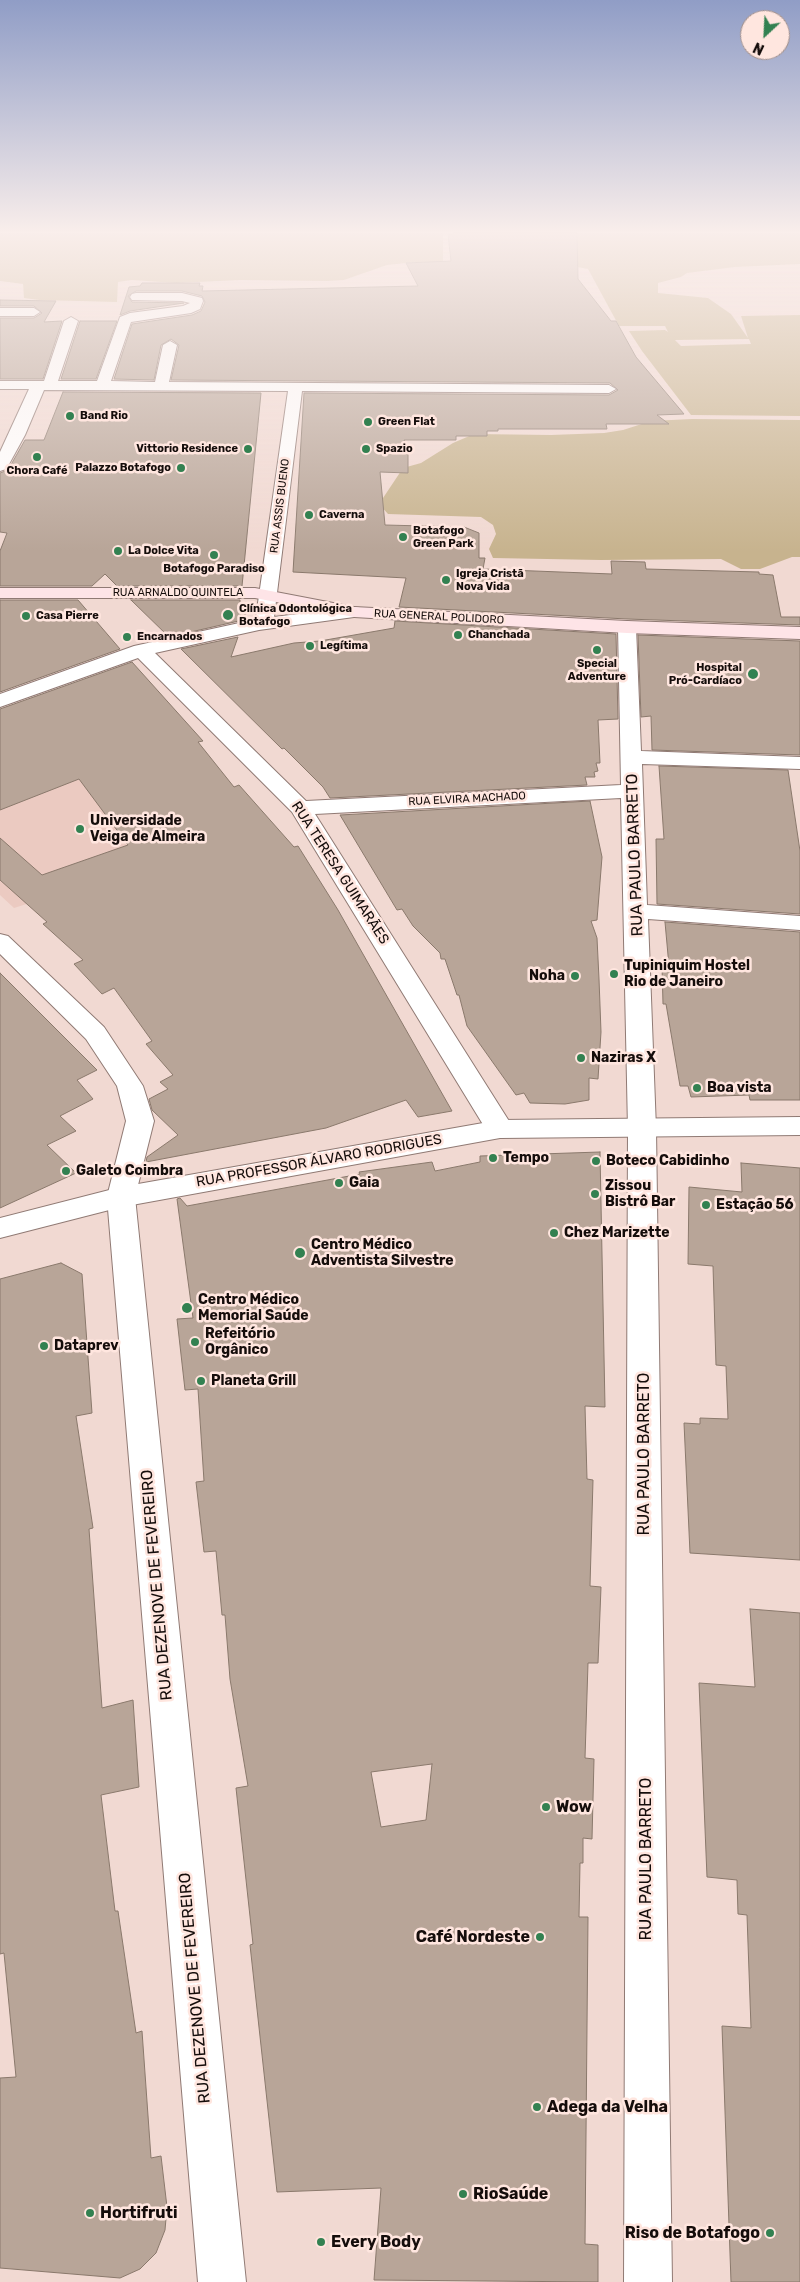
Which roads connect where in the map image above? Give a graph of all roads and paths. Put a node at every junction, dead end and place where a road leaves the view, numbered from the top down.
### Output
1 (64, 339) edge
2 (118, 339) edge
3 (170, 345) dead end
4 (0, 386) edge
5 (44, 386) junction
6 (102, 386) junction
7 (161, 386) junction
8 (296, 386) junction
9 (608, 389) dead end
10 (0, 466) edge
11 (0, 593) edge
12 (268, 594) junction
13 (354, 612) junction
14 (259, 624) junction
15 (627, 627) junction
16 (800, 633) edge
17 (141, 650) junction
18 (0, 701) edge
19 (632, 757) junction
20 (799, 768) edge
21 (632, 791) junction
22 (301, 808) junction
23 (637, 911) junction
24 (800, 923) edge
25 (0, 941) edge
26 (800, 1126) edge
27 (500, 1129) junction
28 (642, 1129) junction
29 (121, 1197) junction
30 (0, 1228) edge
31 (222, 2282) edge
32 (648, 2282) edge

1 - 5 street
2 - 6 street
3 - 7 street
4 - 5 street
5 - 6 street
5 - 10 street
6 - 7 street
7 - 8 street
8 - 9 street
8 - 12 street, RUA ASSIS BUENO
11 - 12 main road, RUA ARNALDO QUINTELA
12 - 13 main road, RUA ARNALDO QUINTELA
12 - 14 street, RUA ASSIS BUENO
13 - 14 street, RUA GENERAL POLIDORO
13 - 15 main road, RUA GENERAL POLIDORO
14 - 17 street, RUA GENERAL POLIDORO
15 - 16 main road, RUA GENERAL POLIDORO
15 - 19 street, RUA PAULO BARRETO
17 - 18 street, RUA GENERAL POLIDORO
17 - 22 street, RUA TERESA GUIMARÃES
19 - 20 street
19 - 21 street, RUA PAULO BARRETO
21 - 22 street, RUA ELVIRA MACHADO
21 - 23 street, RUA PAULO BARRETO
22 - 27 street, RUA TERESA GUIMARÃES
23 - 24 street
23 - 28 street, RUA PAULO BARRETO
25 - 29 street, RUA DEZENOVE DE FEVEREIRO
26 - 28 street, RUA PROFESSOR ÁLVARO RODRIGUES
27 - 28 street, RUA PROFESSOR ÁLVARO RODRIGUES
27 - 29 street, RUA PROFESSOR ÁLVARO RODRIGUES
28 - 32 street, RUA PAULO BARRETO
29 - 30 street, RUA PROFESSOR ÁLVARO RODRIGUES
29 - 31 street, RUA DEZENOVE DE FEVEREIRO

